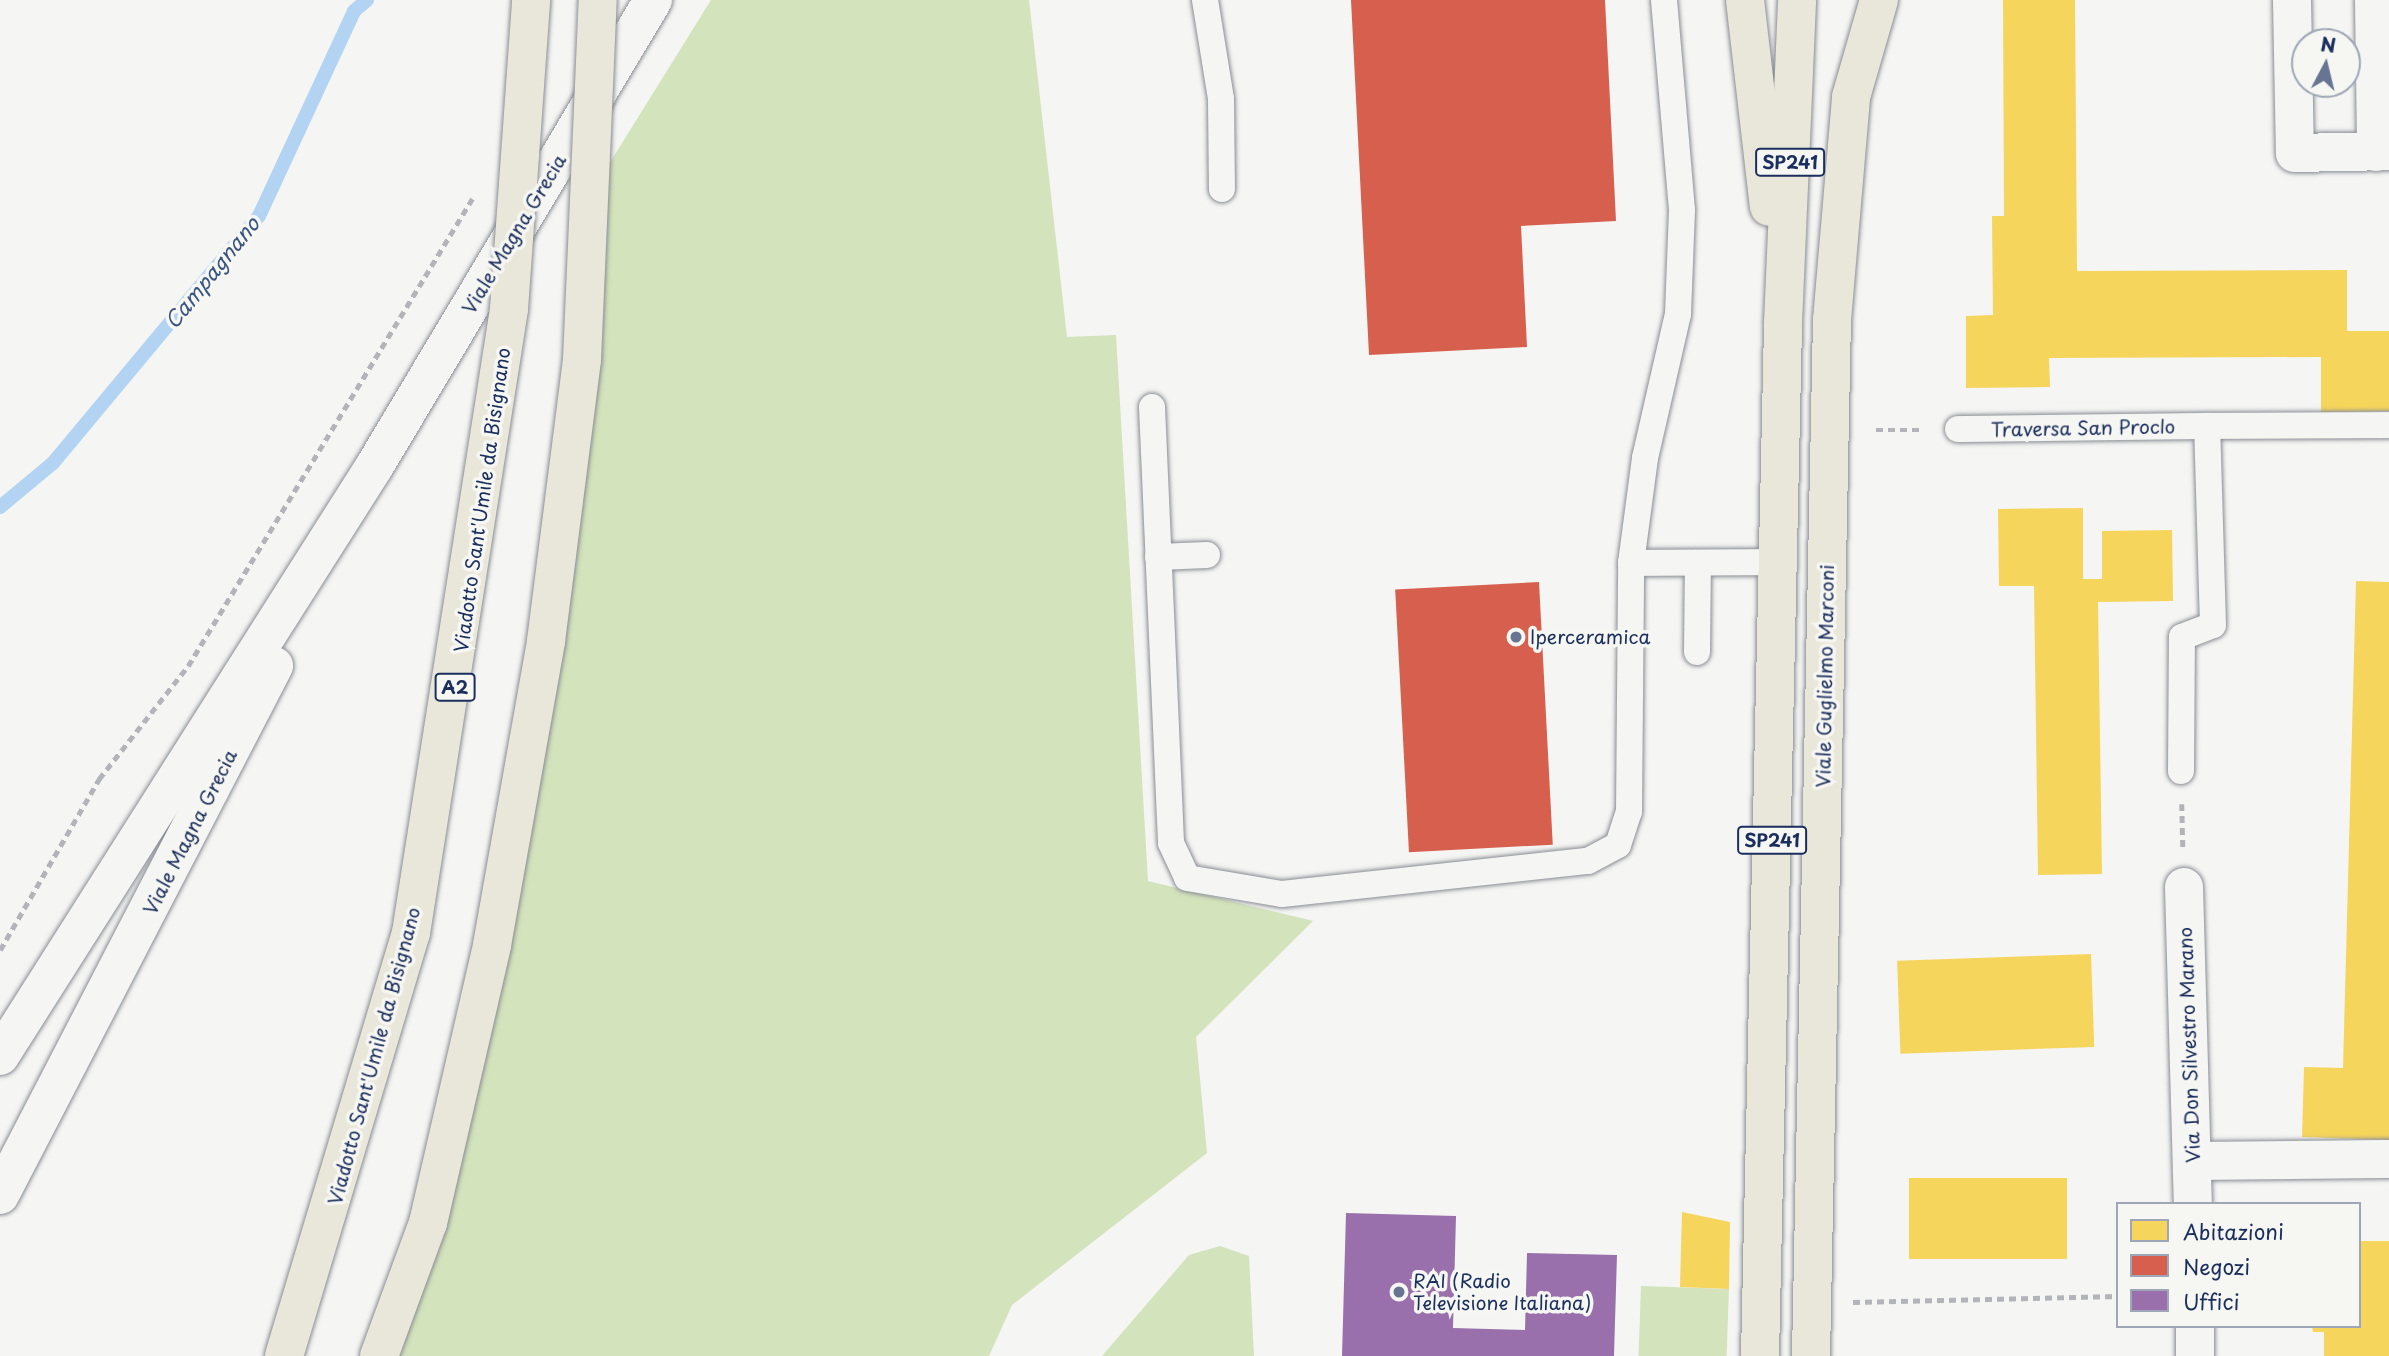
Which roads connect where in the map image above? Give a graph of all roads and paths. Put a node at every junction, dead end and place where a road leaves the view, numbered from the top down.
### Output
1 (531, 0) edge
2 (598, 0) edge
3 (653, 0) edge
4 (1205, 0) edge
5 (1664, 0) edge
6 (1745, 0) edge
7 (1797, 0) edge
8 (1880, 0) edge
9 (2292, 0) edge
10 (2374, 0) edge
11 (2383, 151) edge
12 (1222, 189) dead end
13 (478, 190) dead end
14 (1783, 323) junction
15 (1152, 407) dead end
16 (2389, 425) edge
17 (2207, 426) junction
18 (1958, 429) joint
19 (1876, 430) dead end
20 (374, 467) junction
21 (1207, 555) dead end
22 (1158, 557) junction
23 (1779, 562) junction
24 (1631, 563) junction
25 (1698, 563) junction
26 (1697, 652) dead end
27 (2181, 771) joint
28 (2184, 887) joint
29 (0, 950) edge
30 (0, 1056) edge
31 (2389, 1159) edge
32 (2192, 1161) junction
33 (0, 1195) edge
34 (2193, 1202) edge
35 (2116, 1296) edge
36 (1842, 1302) dead end
37 (2195, 1328) edge
38 (284, 1356) edge
39 (379, 1356) edge
40 (1760, 1356) edge
41 (1811, 1356) edge
42 (2195, 1356) edge

1 - 38 main road, Viadotto Sant'Umile da Bisignano / A2, bridge
2 - 39 main road, bridge
3 - 20 street, Viale Magna Grecia
4 - 12 lane
5 - 24 lane
6 - 14 main road
7 - 14 main road, SP241
8 - 41 main road, Viale Guglielmo Marconi
9 - 11 street
10 - 11 street
13 - 29 path
14 - 23 main road, SP241
15 - 22 lane
16 - 17 lane, Traversa San Proclo
17 - 18 lane, Traversa San Proclo
17 - 27 lane
18 - 19 path
20 - 30 street, Viale Magna Grecia
20 - 33 street, Viale Magna Grecia
21 - 22 lane
22 - 24 lane
23 - 25 lane
23 - 40 main road, SP241
24 - 25 lane
25 - 26 lane
27 - 28 path
28 - 32 street, Via Don Silvestro Marano
31 - 32 street
32 - 34 street, Via Don Silvestro Marano
35 - 36 path
37 - 42 street

